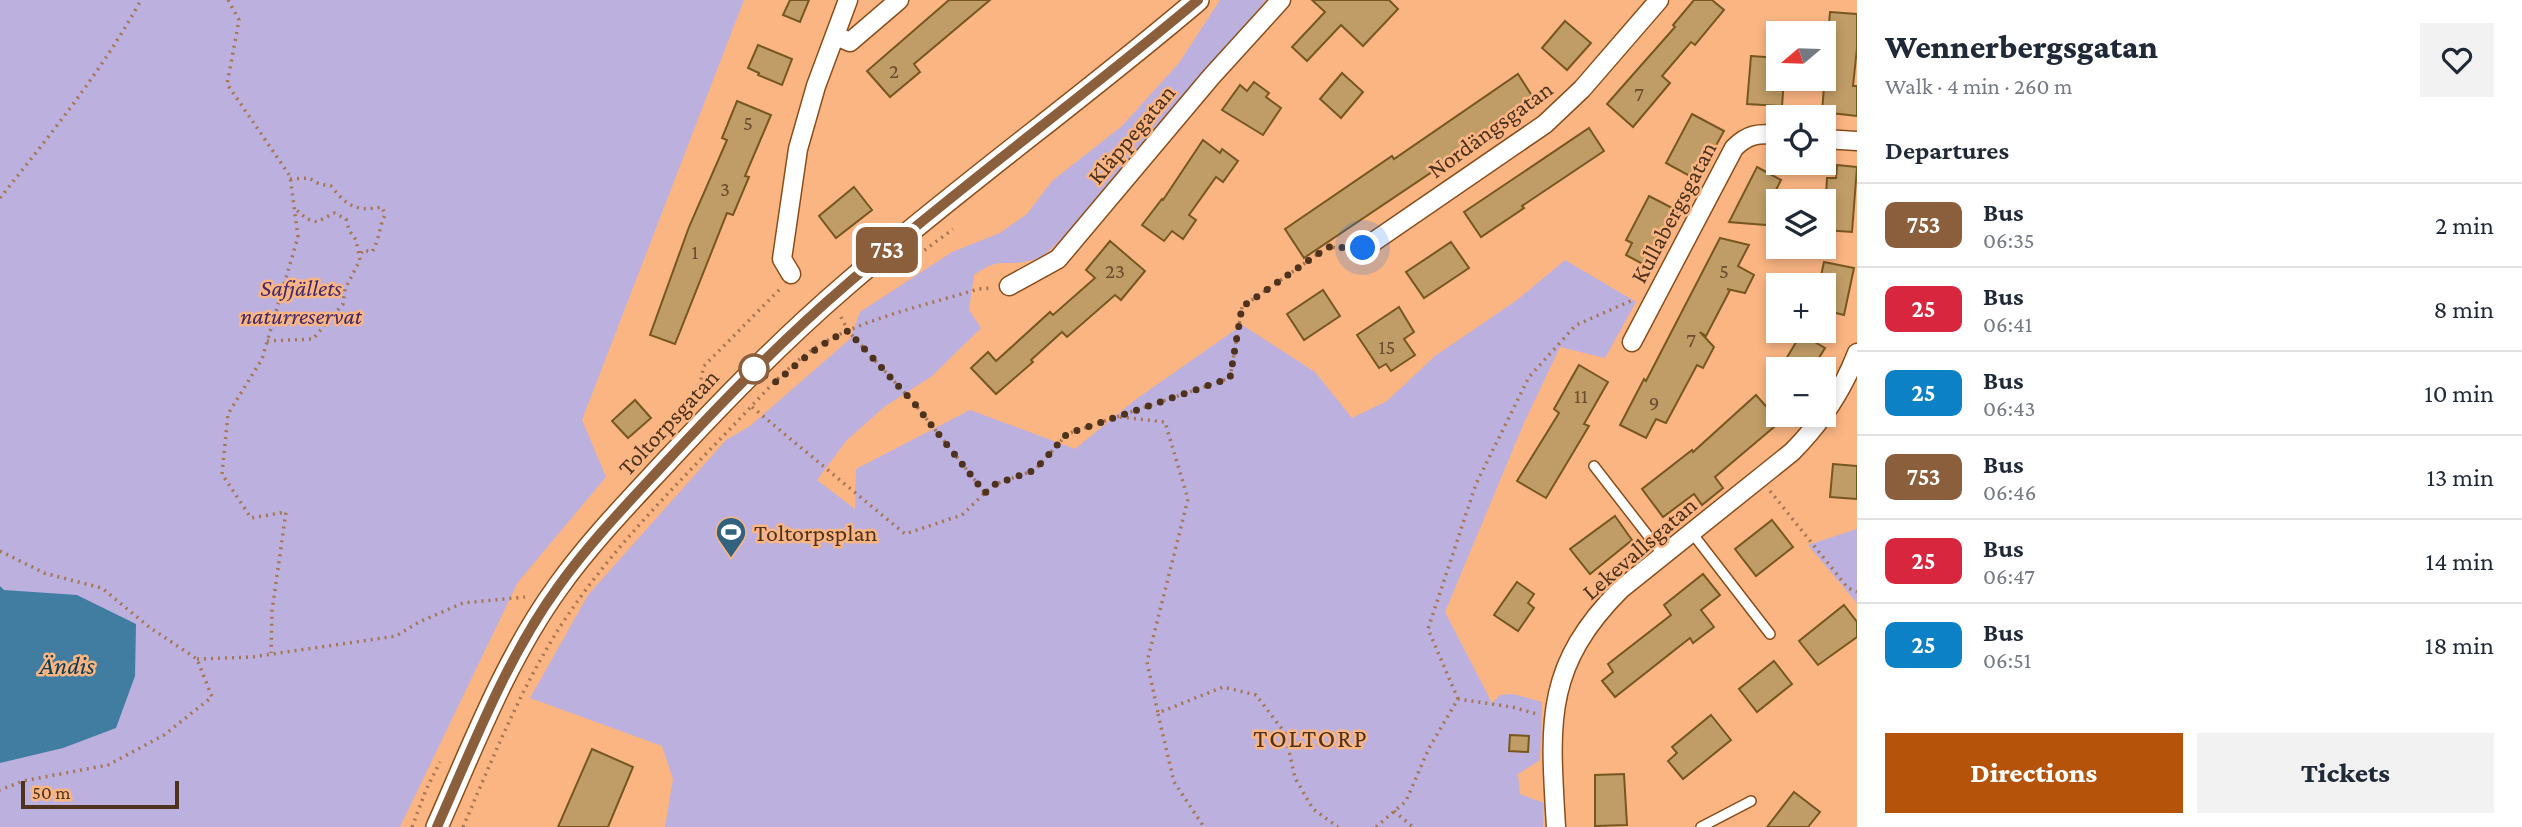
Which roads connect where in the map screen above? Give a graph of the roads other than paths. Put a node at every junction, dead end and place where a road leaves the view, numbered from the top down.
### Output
1 (848, 0) edge
2 (899, 0) edge
3 (1198, 0) edge
4 (1281, 0) edge
5 (1659, 0) edge
6 (836, 36) junction
7 (1766, 134) edge
8 (1836, 140) edge
9 (1857, 141) edge
10 (1363, 248) road end
11 (790, 274) dead end
12 (1009, 286) road end
13 (1632, 342) dead end
14 (1857, 353) edge
15 (1594, 466) dead end
16 (1692, 533) junction
17 (1663, 555) junction
18 (1770, 634) dead end
19 (1751, 801) dead end
20 (437, 827) edge
21 (1556, 827) edge
22 (1701, 827) edge

1 - 6 street
2 - 6 street
3 - 20 street, Toltorpsgatan
4 - 12 street, Kläppegatan
5 - 10 street, Nordängsgatan
6 - 11 street
7 - 13 street, Kullabergsgatan
8 - 9 street
14 - 16 street, Lekevallsgatan
15 - 17 lane
16 - 17 street, Lekevallsgatan
16 - 18 lane
17 - 21 street, Lekevallsgatan
19 - 22 lane

